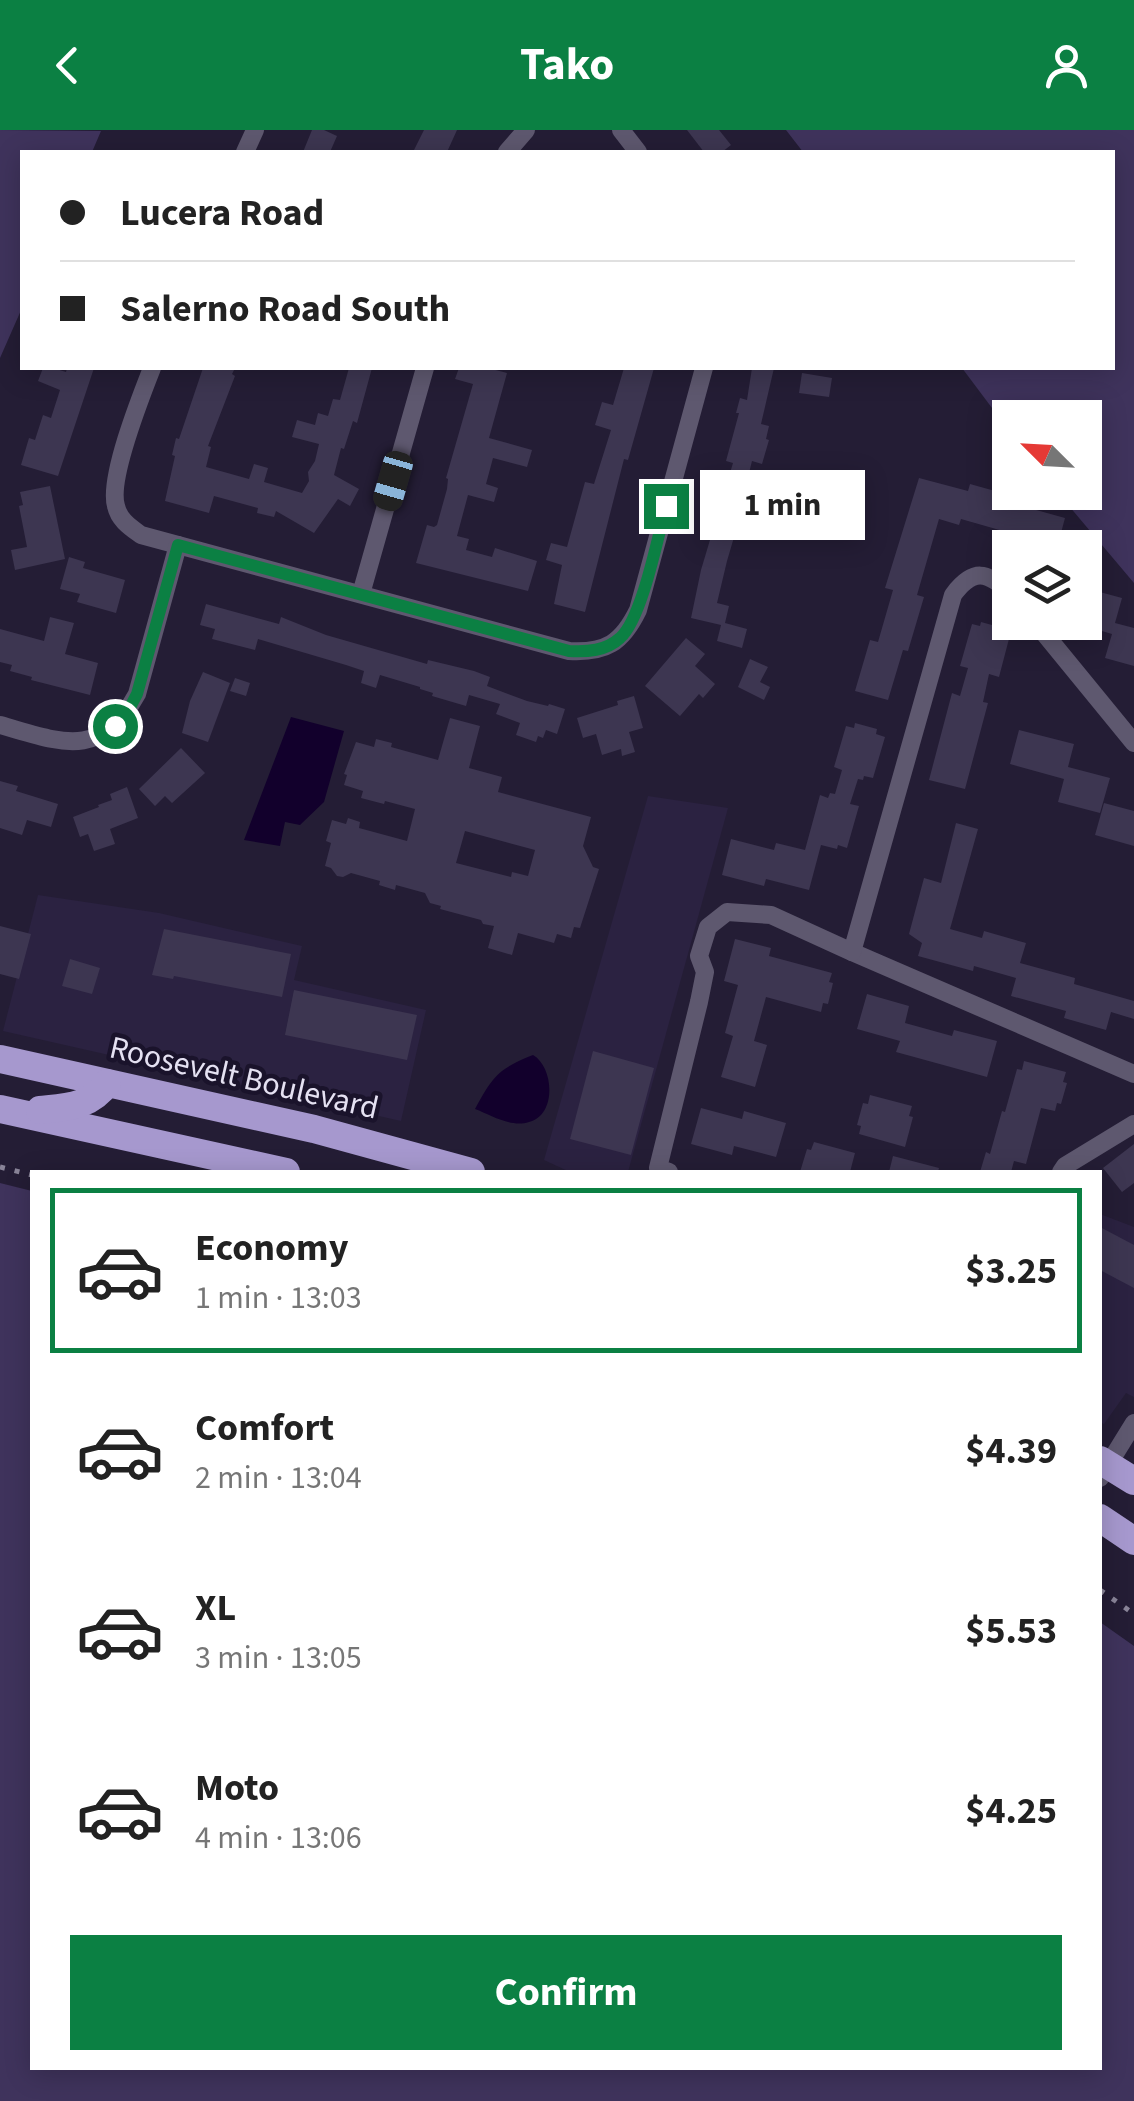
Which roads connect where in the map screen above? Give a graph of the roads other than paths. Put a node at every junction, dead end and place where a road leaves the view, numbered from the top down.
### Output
1 (526, 130) edge
2 (620, 130) edge
3 (509, 150) edge
4 (636, 150) edge
5 (151, 370) edge
6 (424, 370) edge
7 (703, 370) edge
8 (178, 545) junction
9 (992, 578) edge
10 (361, 594) junction
11 (1050, 640) edge
12 (0, 725) edge
13 (1134, 743) edge
14 (852, 952) junction
15 (0, 1059) edge
16 (1134, 1074) edge
17 (107, 1082) junction
18 (9, 1111) edge
19 (1134, 1124) edge
20 (419, 1165) edge
21 (277, 1170) edge
22 (457, 1170) edge
23 (664, 1170) edge
24 (1063, 1170) edge
25 (1134, 1424) edge
26 (1103, 1468) edge
27 (1134, 1482) edge
28 (1102, 1519) edge
29 (1134, 1541) edge

1 - 3 street
2 - 4 street
5 - 8 street
6 - 10 street
7 - 10 street
8 - 10 street
8 - 12 street
9 - 14 street
11 - 13 street
14 - 16 street
14 - 23 street
15 - 17 highway, Roosevelt Boulevard
17 - 18 highway
17 - 20 highway, Roosevelt Boulevard
18 - 21 highway
19 - 24 street
20 - 22 highway, Roosevelt Boulevard
25 - 26 street
26 - 27 highway
28 - 29 highway

